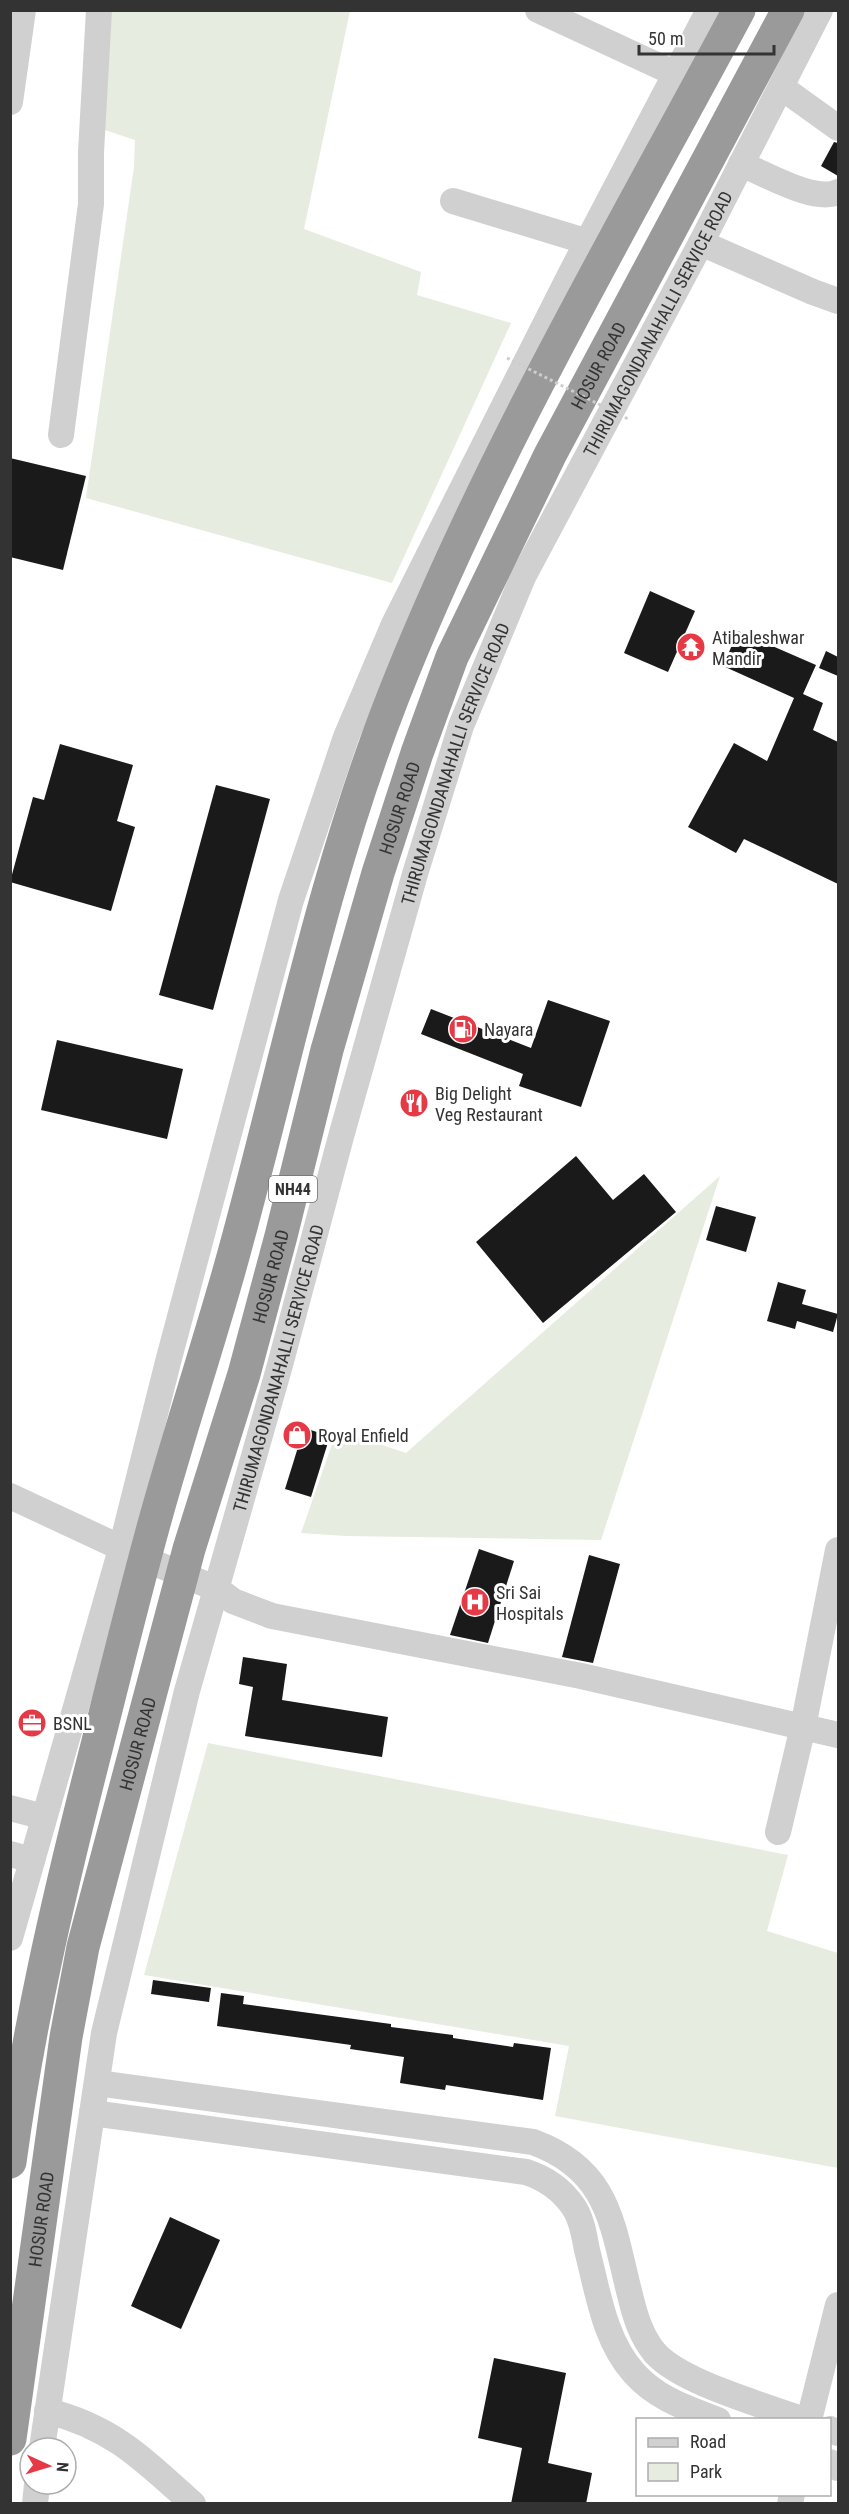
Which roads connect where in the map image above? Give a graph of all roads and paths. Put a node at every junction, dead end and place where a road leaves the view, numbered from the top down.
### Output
1 (23, 10) edge
2 (99, 10) edge
3 (538, 10) edge
4 (709, 10) edge
5 (739, 10) edge
6 (788, 10) edge
7 (820, 10) edge
8 (676, 74) junction
9 (781, 87) junction
10 (10, 102) edge
11 (838, 128) edge
12 (741, 164) junction
13 (838, 192) edge
14 (453, 201) dead end
15 (588, 242) junction
16 (701, 243) junction
17 (838, 301) edge
18 (507, 358) dead end
19 (630, 420) dead end
20 (61, 435) dead end
21 (10, 1496) edge
22 (838, 1550) edge
23 (133, 1554) junction
24 (182, 1574) junction
25 (219, 1578) junction
26 (802, 1727) junction
27 (838, 1735) edge
28 (10, 1808) edge
29 (44, 1817) junction
30 (778, 1832) dead end
31 (21, 1857) edge
32 (10, 1938) edge
33 (97, 2084) junction
34 (92, 2113) junction
35 (10, 2162) edge
36 (838, 2305) edge
37 (47, 2411) junction
38 (808, 2416) edge
39 (713, 2418) edge
40 (44, 2436) edge
41 (10, 2439) edge
42 (194, 2504) edge

1 - 10 street
2 - 20 street
3 - 8 street
4 - 8 street
5 - 23 highway, HOSUR ROAD / NH44
6 - 24 highway, HOSUR ROAD / NH44
7 - 9 street, THIRUMAGONDANAHALLI SERVICE ROAD
8 - 15 street
9 - 11 street
9 - 12 street, THIRUMAGONDANAHALLI SERVICE ROAD
12 - 13 street
12 - 16 street, THIRUMAGONDANAHALLI SERVICE ROAD
14 - 15 street
15 - 23 street
16 - 17 street
16 - 25 street, THIRUMAGONDANAHALLI SERVICE ROAD
18 - 19 path, bridge
21 - 23 street
22 - 26 street
23 - 24 street
23 - 29 street
23 - 35 highway, HOSUR ROAD / NH44
24 - 25 street
24 - 41 highway, HOSUR ROAD / NH44
25 - 26 street
25 - 33 street, THIRUMAGONDANAHALLI SERVICE ROAD
26 - 27 street
26 - 30 street
28 - 29 street
29 - 31 street
31 - 32 street
33 - 34 street, THIRUMAGONDANAHALLI SERVICE ROAD
33 - 38 street
34 - 37 street, THIRUMAGONDANAHALLI SERVICE ROAD
34 - 39 street
36 - 38 street
37 - 40 street, THIRUMAGONDANAHALLI SERVICE ROAD
37 - 42 street

